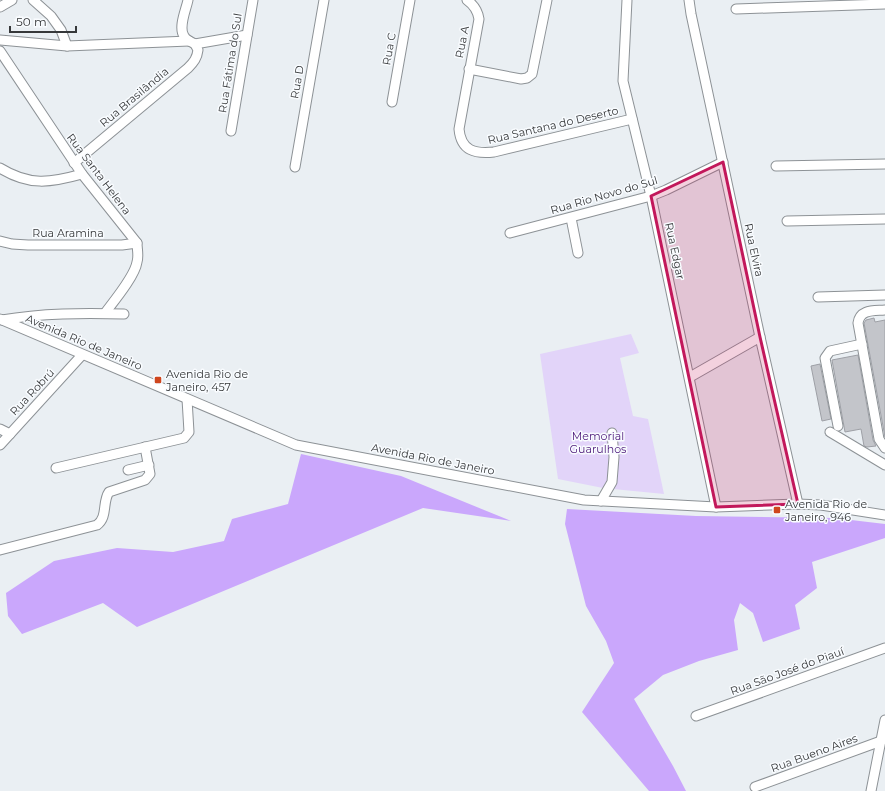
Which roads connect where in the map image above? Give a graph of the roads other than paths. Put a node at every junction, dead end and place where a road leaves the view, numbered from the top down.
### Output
1 (12, 0) edge
2 (33, 0) edge
3 (188, 0) edge
4 (253, 0) edge
5 (324, 0) edge
6 (410, 0) edge
7 (467, 0) edge
8 (547, 0) edge
9 (627, 0) edge
10 (689, 0) edge
11 (885, 0) edge
12 (885, 4) edge
13 (0, 7) edge
14 (736, 9) dead end
15 (246, 35) junction
16 (0, 40) edge
17 (192, 43) junction
18 (67, 46) junction
19 (0, 51) edge
20 (469, 69) junction
21 (392, 102) dead end
22 (632, 119) junction
23 (231, 131) dead end
24 (723, 162) junction
25 (74, 163) junction
26 (885, 164) edge
27 (776, 166) dead end
28 (295, 167) dead end
29 (0, 168) edge
30 (82, 174) junction
31 (651, 196) junction
32 (571, 218) junction
33 (885, 218) edge
34 (787, 221) dead end
35 (510, 233) dead end
36 (0, 241) edge
37 (137, 243) junction
38 (578, 253) dead end
39 (885, 295) edge
40 (818, 297) dead end
41 (885, 310) edge
42 (105, 313) junction
43 (124, 314) dead end
44 (0, 320) edge
45 (760, 337) junction
46 (862, 344) junction
47 (82, 355) junction
48 (690, 377) junction
49 (187, 399) junction
50 (838, 426) dead end
51 (0, 429) edge
52 (830, 432) dead end
53 (612, 433) dead end
54 (10, 434) junction
55 (0, 445) edge
56 (145, 447) junction
57 (884, 448) edge
58 (882, 462) edge
59 (149, 464) junction
60 (56, 468) dead end
61 (128, 470) dead end
62 (601, 501) junction
63 (798, 504) junction
64 (716, 506) junction
65 (885, 515) edge
66 (0, 550) edge
67 (885, 648) edge
68 (696, 716) dead end
69 (885, 720) edge
70 (881, 741) junction
71 (755, 787) dead end
72 (871, 791) edge

1 - 13 street
2 - 18 street
3 - 17 street
4 - 15 street, Rua Fátima do Sul
5 - 28 street, Rua D
6 - 21 street, Rua C
7 - 20 street, Rua A
8 - 20 street
9 - 22 street, Rua Edgar
10 - 24 street, Rua Elvira
11 - 12 street
12 - 14 street
15 - 17 street
15 - 23 street, Rua Fátima do Sul
16 - 18 street
17 - 18 street
17 - 25 street, Rua Brasilândia
19 - 25 street, Rua Santa Helena
20 - 22 street, Rua Santana do Deserto
22 - 31 street, Rua Edgar
24 - 31 street, Rua Rio Novo do Sul
24 - 45 street, Rua Elvira
25 - 30 street, Rua Santa Helena
26 - 27 street
29 - 30 street
30 - 37 street, Rua Santa Helena
31 - 32 street, Rua Rio Novo do Sul
31 - 48 street, Rua Edgar
32 - 35 street, Rua Rio Novo do Sul
32 - 38 street
33 - 34 street
36 - 37 street, Rua Aramina
37 - 42 street
39 - 40 street
41 - 46 street
42 - 43 street
42 - 44 street
44 - 47 street, Avenida Rio de Janeiro
45 - 48 street
45 - 63 street, Rua Elvira
46 - 50 street
46 - 57 street
47 - 49 street, Avenida Rio de Janeiro
47 - 54 street, Rua Robrú
48 - 64 street, Rua Edgar
49 - 56 street
49 - 62 street, Avenida Rio de Janeiro
51 - 54 street
52 - 58 street
53 - 62 street
54 - 55 street, Rua Robrú
56 - 59 street
56 - 60 street
57 - 58 street
59 - 61 street
59 - 66 street
62 - 64 street, Avenida Rio de Janeiro
63 - 64 street, Avenida Rio de Janeiro
63 - 65 street, Avenida Rio de Janeiro
67 - 68 street, Rua São José do Piauí
69 - 70 street
70 - 71 street, Rua Bueno Aires
70 - 72 street

